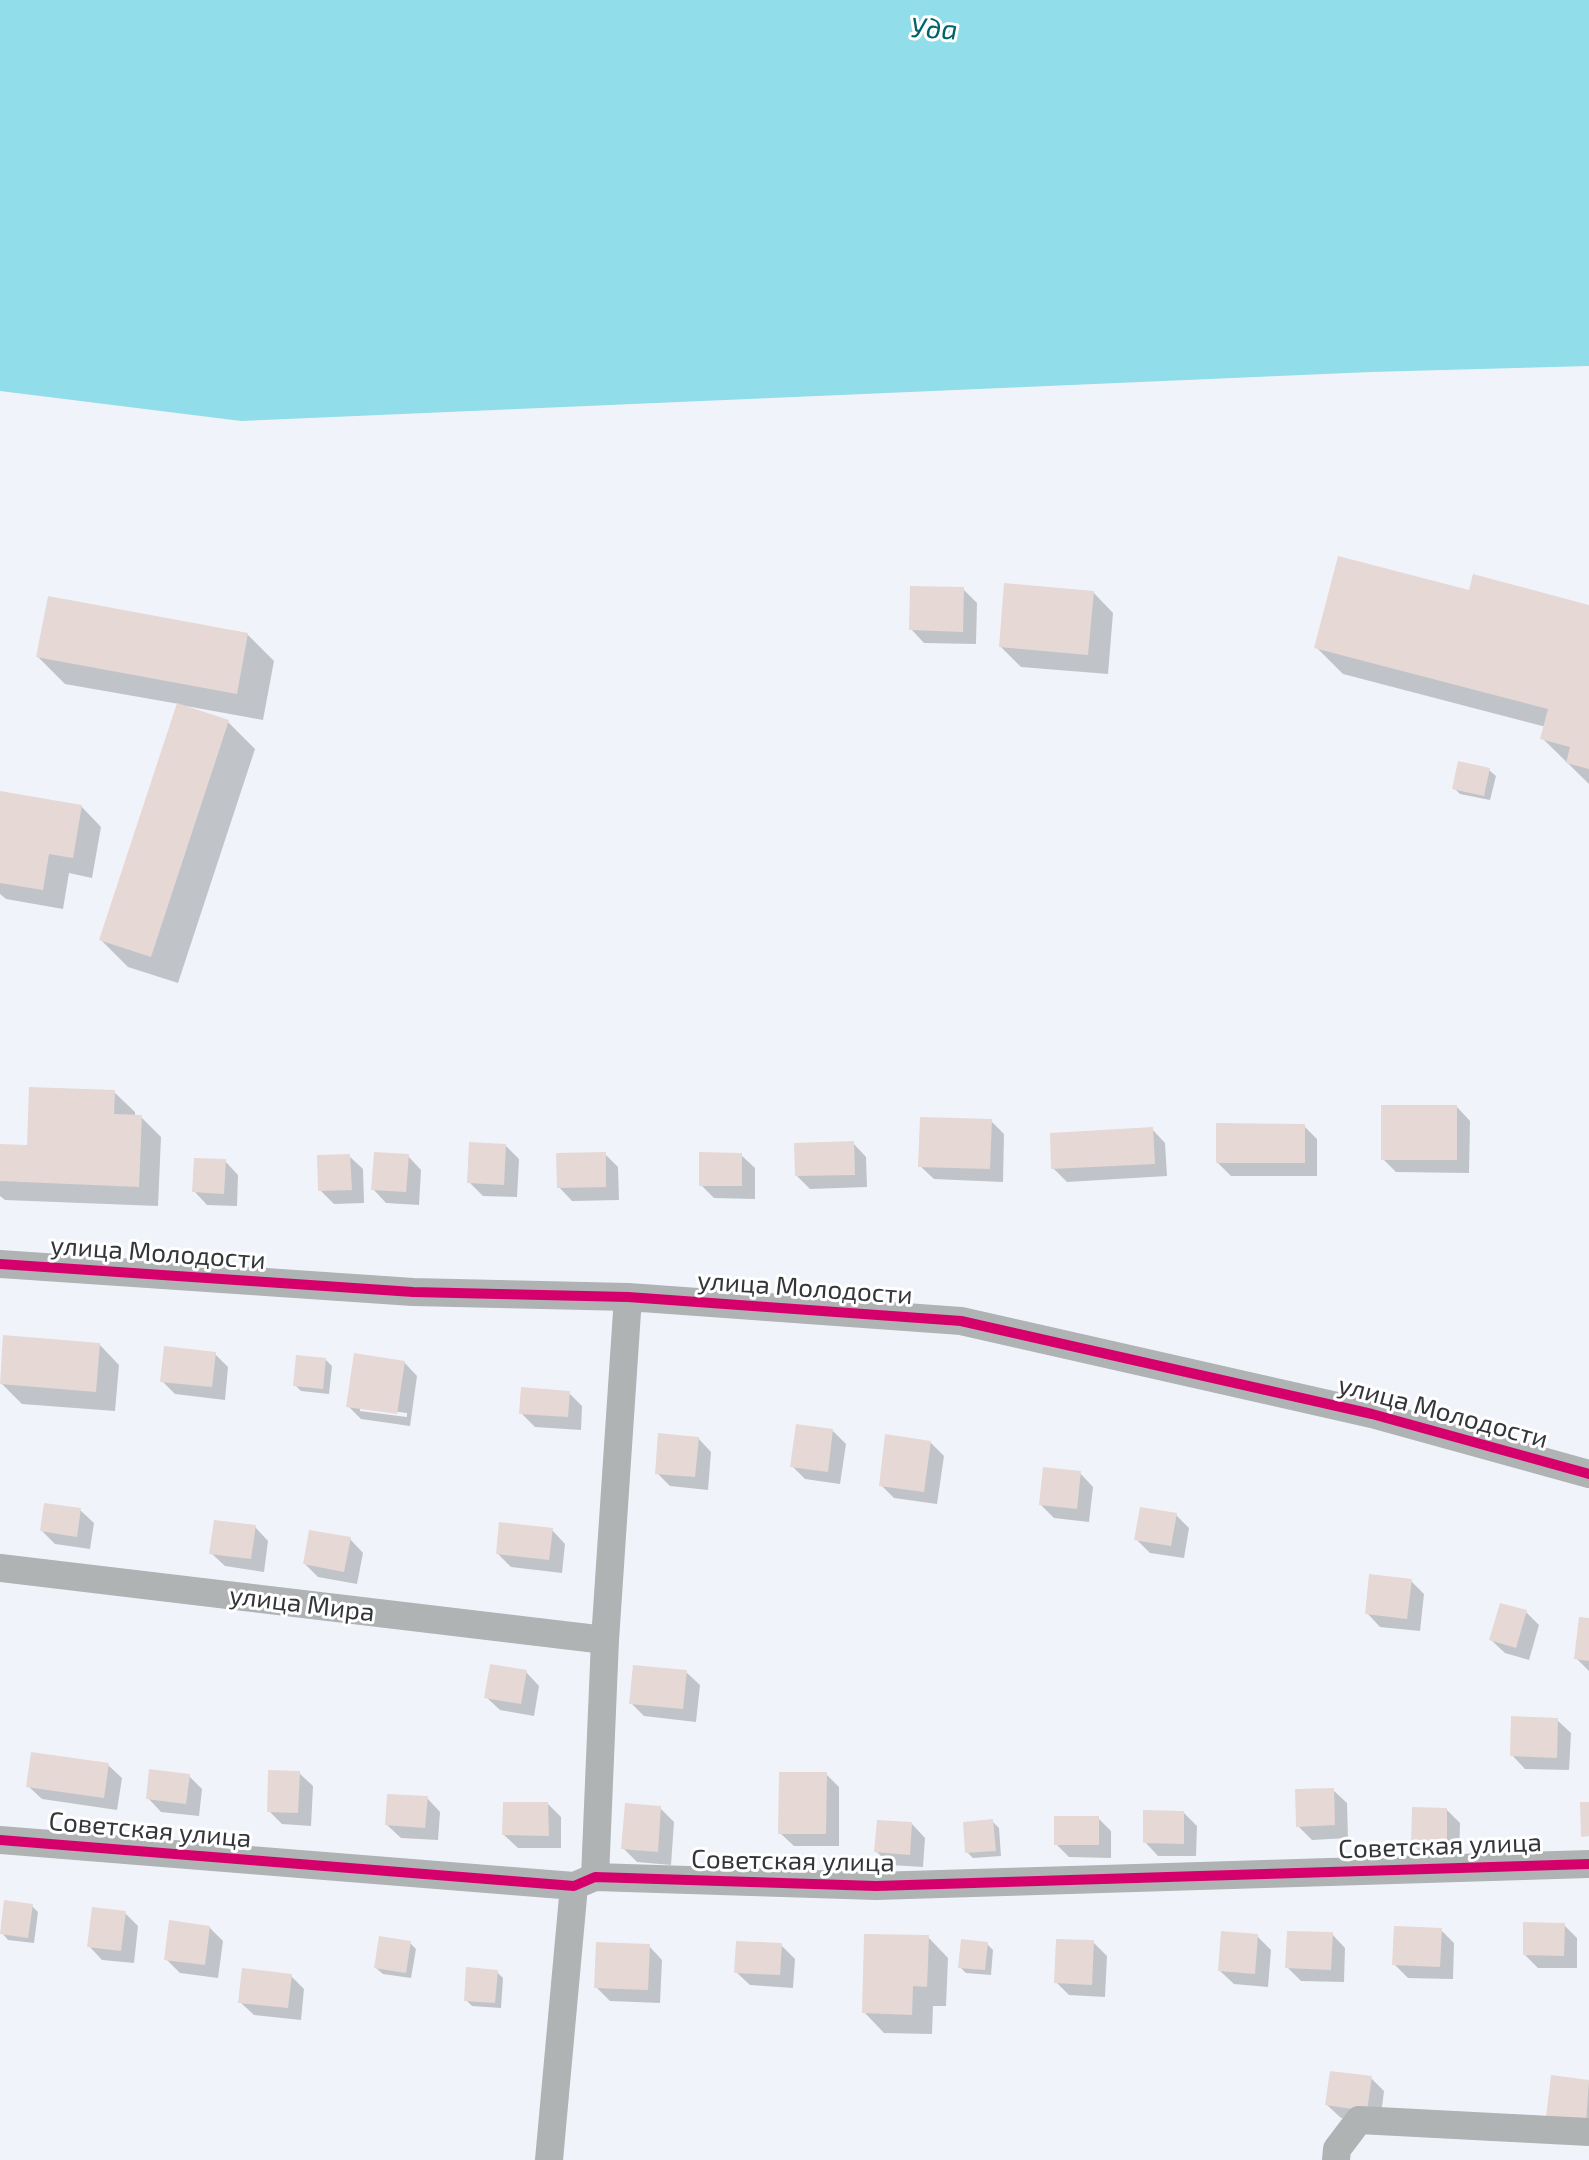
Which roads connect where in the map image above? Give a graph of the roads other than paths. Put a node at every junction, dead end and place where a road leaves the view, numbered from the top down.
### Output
1 (0, 1264) edge
2 (628, 1297) junction
3 (1589, 1474) edge
4 (0, 1568) edge
5 (605, 1640) junction
6 (0, 1840) edge
7 (1589, 1864) edge
8 (584, 1882) junction
9 (1589, 2132) edge
10 (549, 2160) edge
11 (1336, 2160) edge

1 - 2 street, улица Молодости
2 - 3 street, улица Молодости
2 - 5 street
4 - 5 street, улица Мира
5 - 8 street
6 - 8 street, Советская улица
7 - 8 street, Советская улица
8 - 10 street
9 - 11 street

